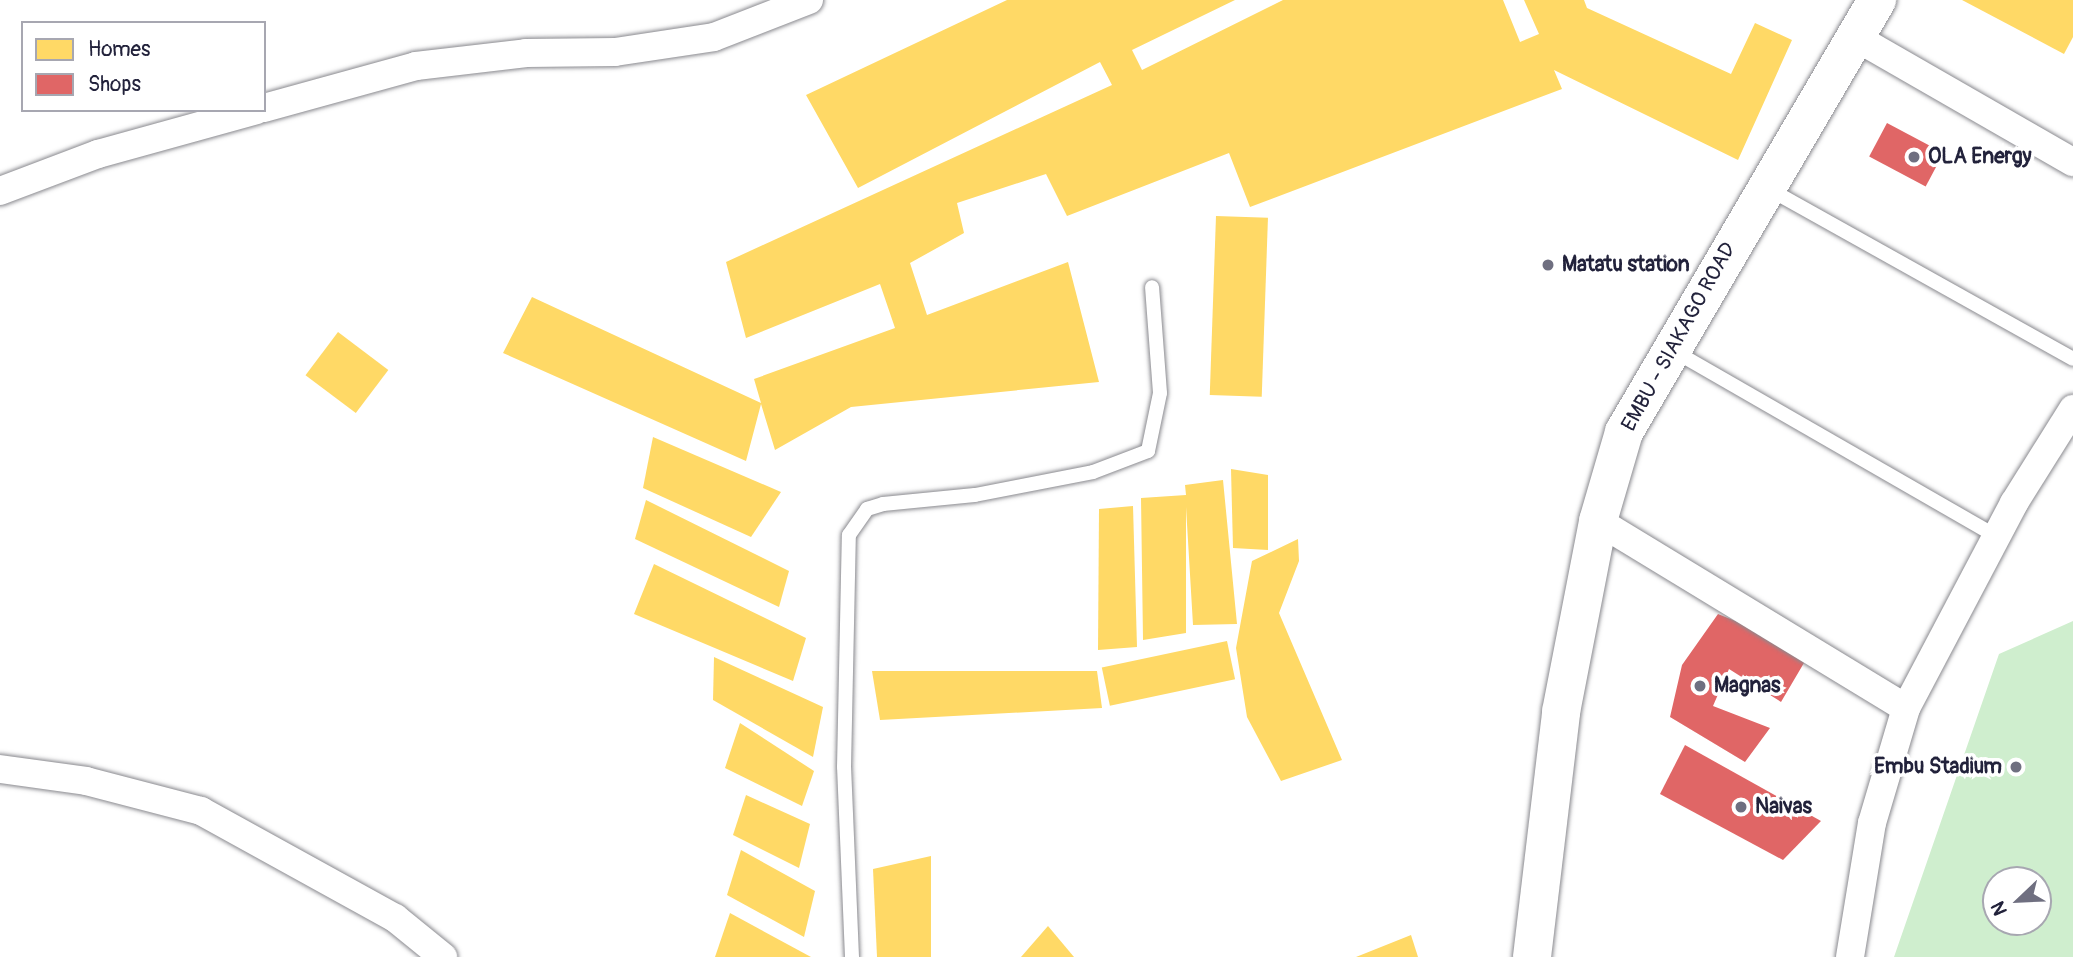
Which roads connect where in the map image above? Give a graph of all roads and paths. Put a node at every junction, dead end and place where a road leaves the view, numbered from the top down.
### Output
1 (809, 0) edge
2 (1877, 0) edge
3 (1857, 38) junction
4 (266, 107) edge
5 (250, 112) edge
6 (2073, 162) edge
7 (1765, 187) junction
8 (0, 191) edge
9 (1152, 287) dead end
10 (1670, 348) junction
11 (2073, 359) edge
12 (2073, 409) edge
13 (1598, 521) junction
14 (1997, 537) junction
15 (1906, 708) junction
16 (0, 769) edge
17 (443, 957) edge
18 (852, 957) edge
19 (1532, 957) edge
20 (1850, 957) edge

1 - 4 street
2 - 3 highway, EMBU - SIAKAGO ROAD
3 - 6 street
3 - 7 highway, EMBU - SIAKAGO ROAD
5 - 8 street
7 - 10 highway, EMBU - SIAKAGO ROAD
7 - 11 lane
9 - 18 lane
10 - 13 highway, EMBU - SIAKAGO ROAD
10 - 14 lane
12 - 14 street
13 - 15 street
13 - 19 highway, EMBU - SIAKAGO ROAD
14 - 15 street
15 - 20 street
16 - 17 street

